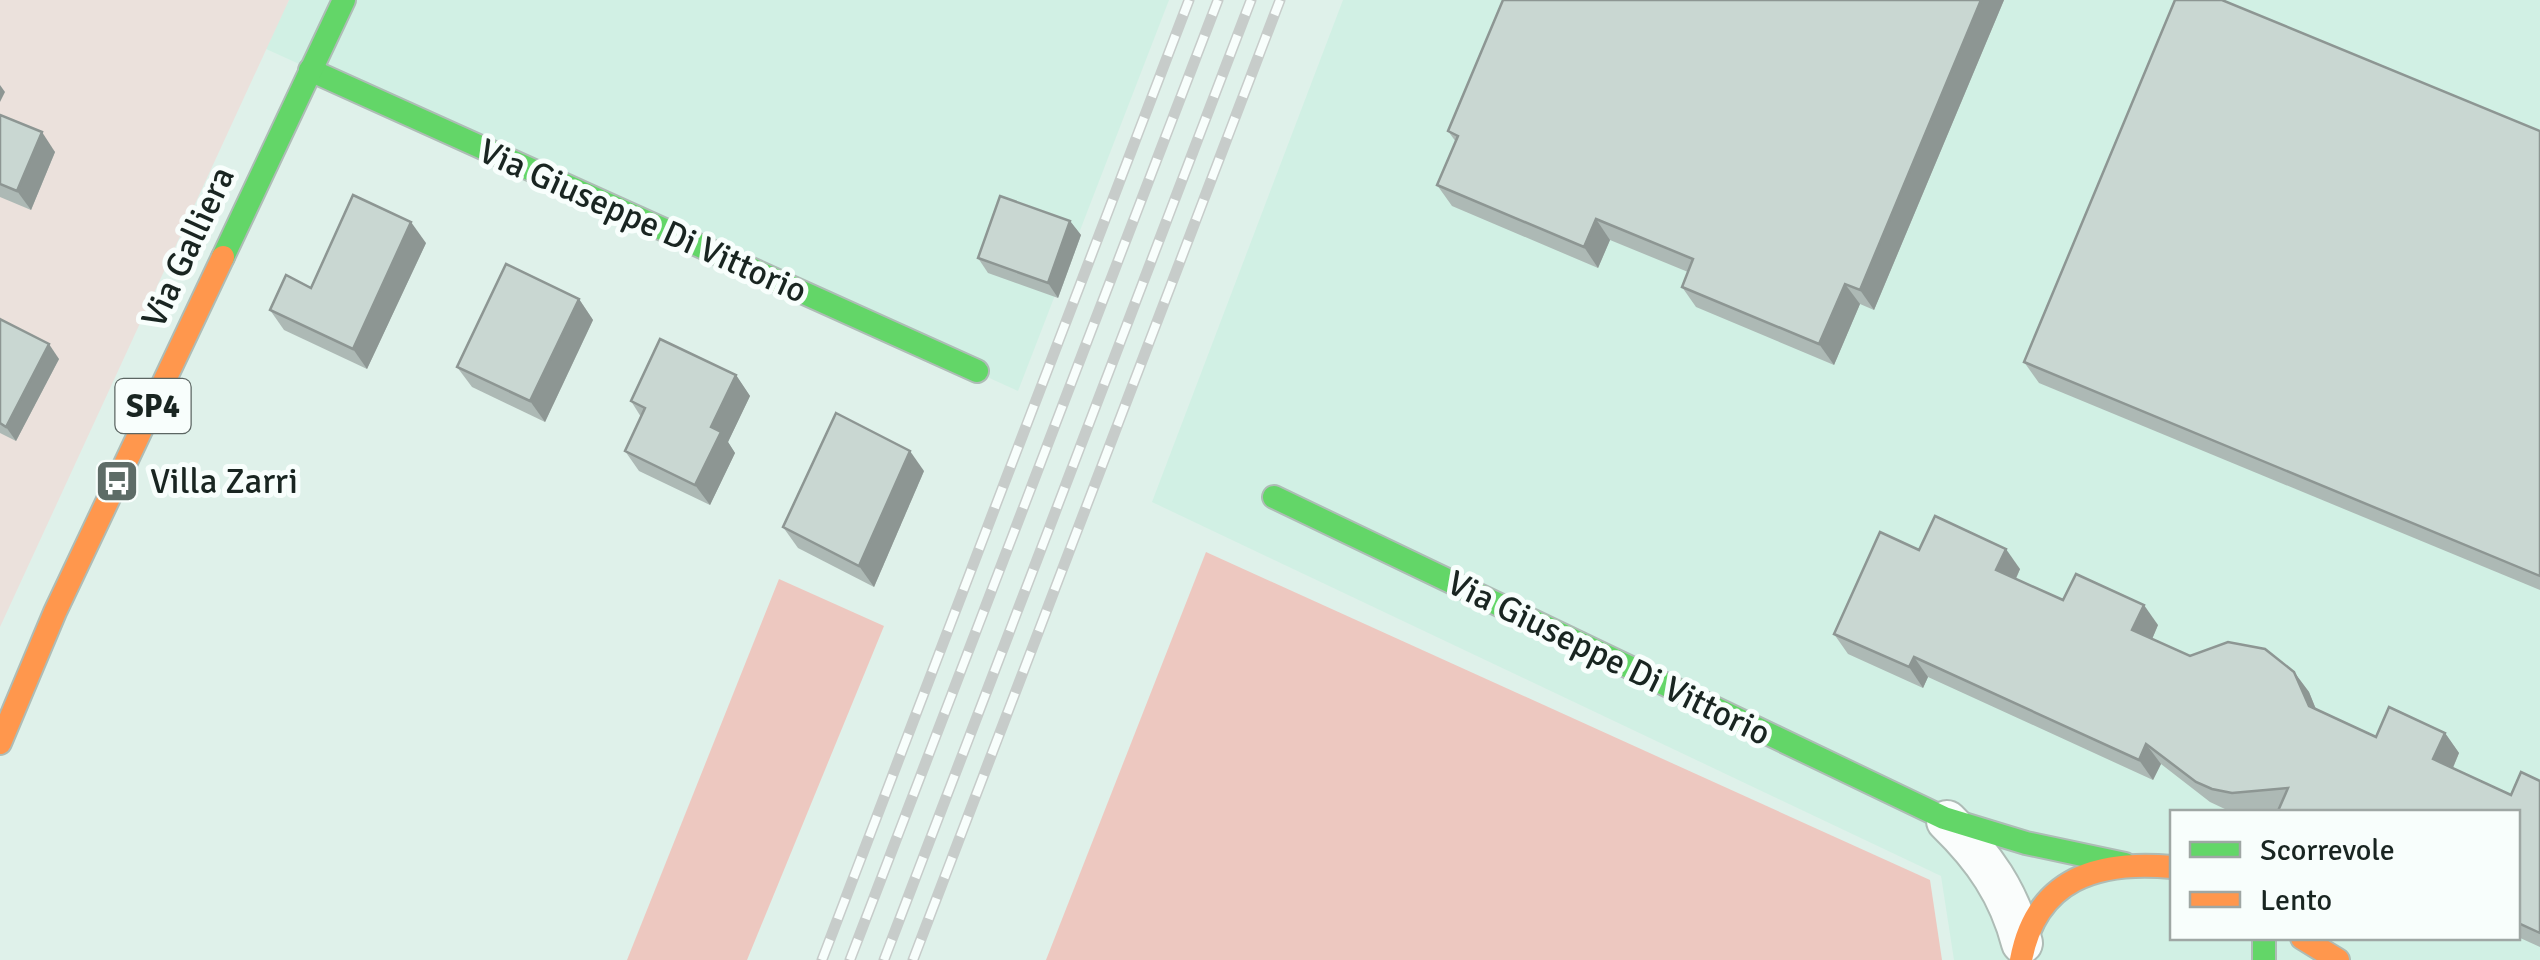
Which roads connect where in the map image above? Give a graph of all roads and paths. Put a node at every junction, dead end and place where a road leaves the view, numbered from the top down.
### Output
1 (344, 0) edge
2 (310, 70) junction
3 (977, 371) dead end
4 (1274, 497) dead end
5 (0, 744) edge
6 (1944, 818) junction
7 (2125, 864) junction
8 (2170, 867) edge
9 (2305, 940) edge
10 (2022, 952) edge
11 (2338, 960) edge

1 - 2 street, Via Galliera / SP4
2 - 3 street, Via Giuseppe Di Vittorio
2 - 5 street, Via Galliera / SP4
4 - 6 street, Via Giuseppe Di Vittorio
6 - 7 street, Via Giuseppe Di Vittorio
6 - 10 street, Via Giuseppe Di Vittorio
7 - 8 street, Via Giuseppe Di Vittorio
7 - 10 street, Via Giuseppe Di Vittorio
9 - 11 street

